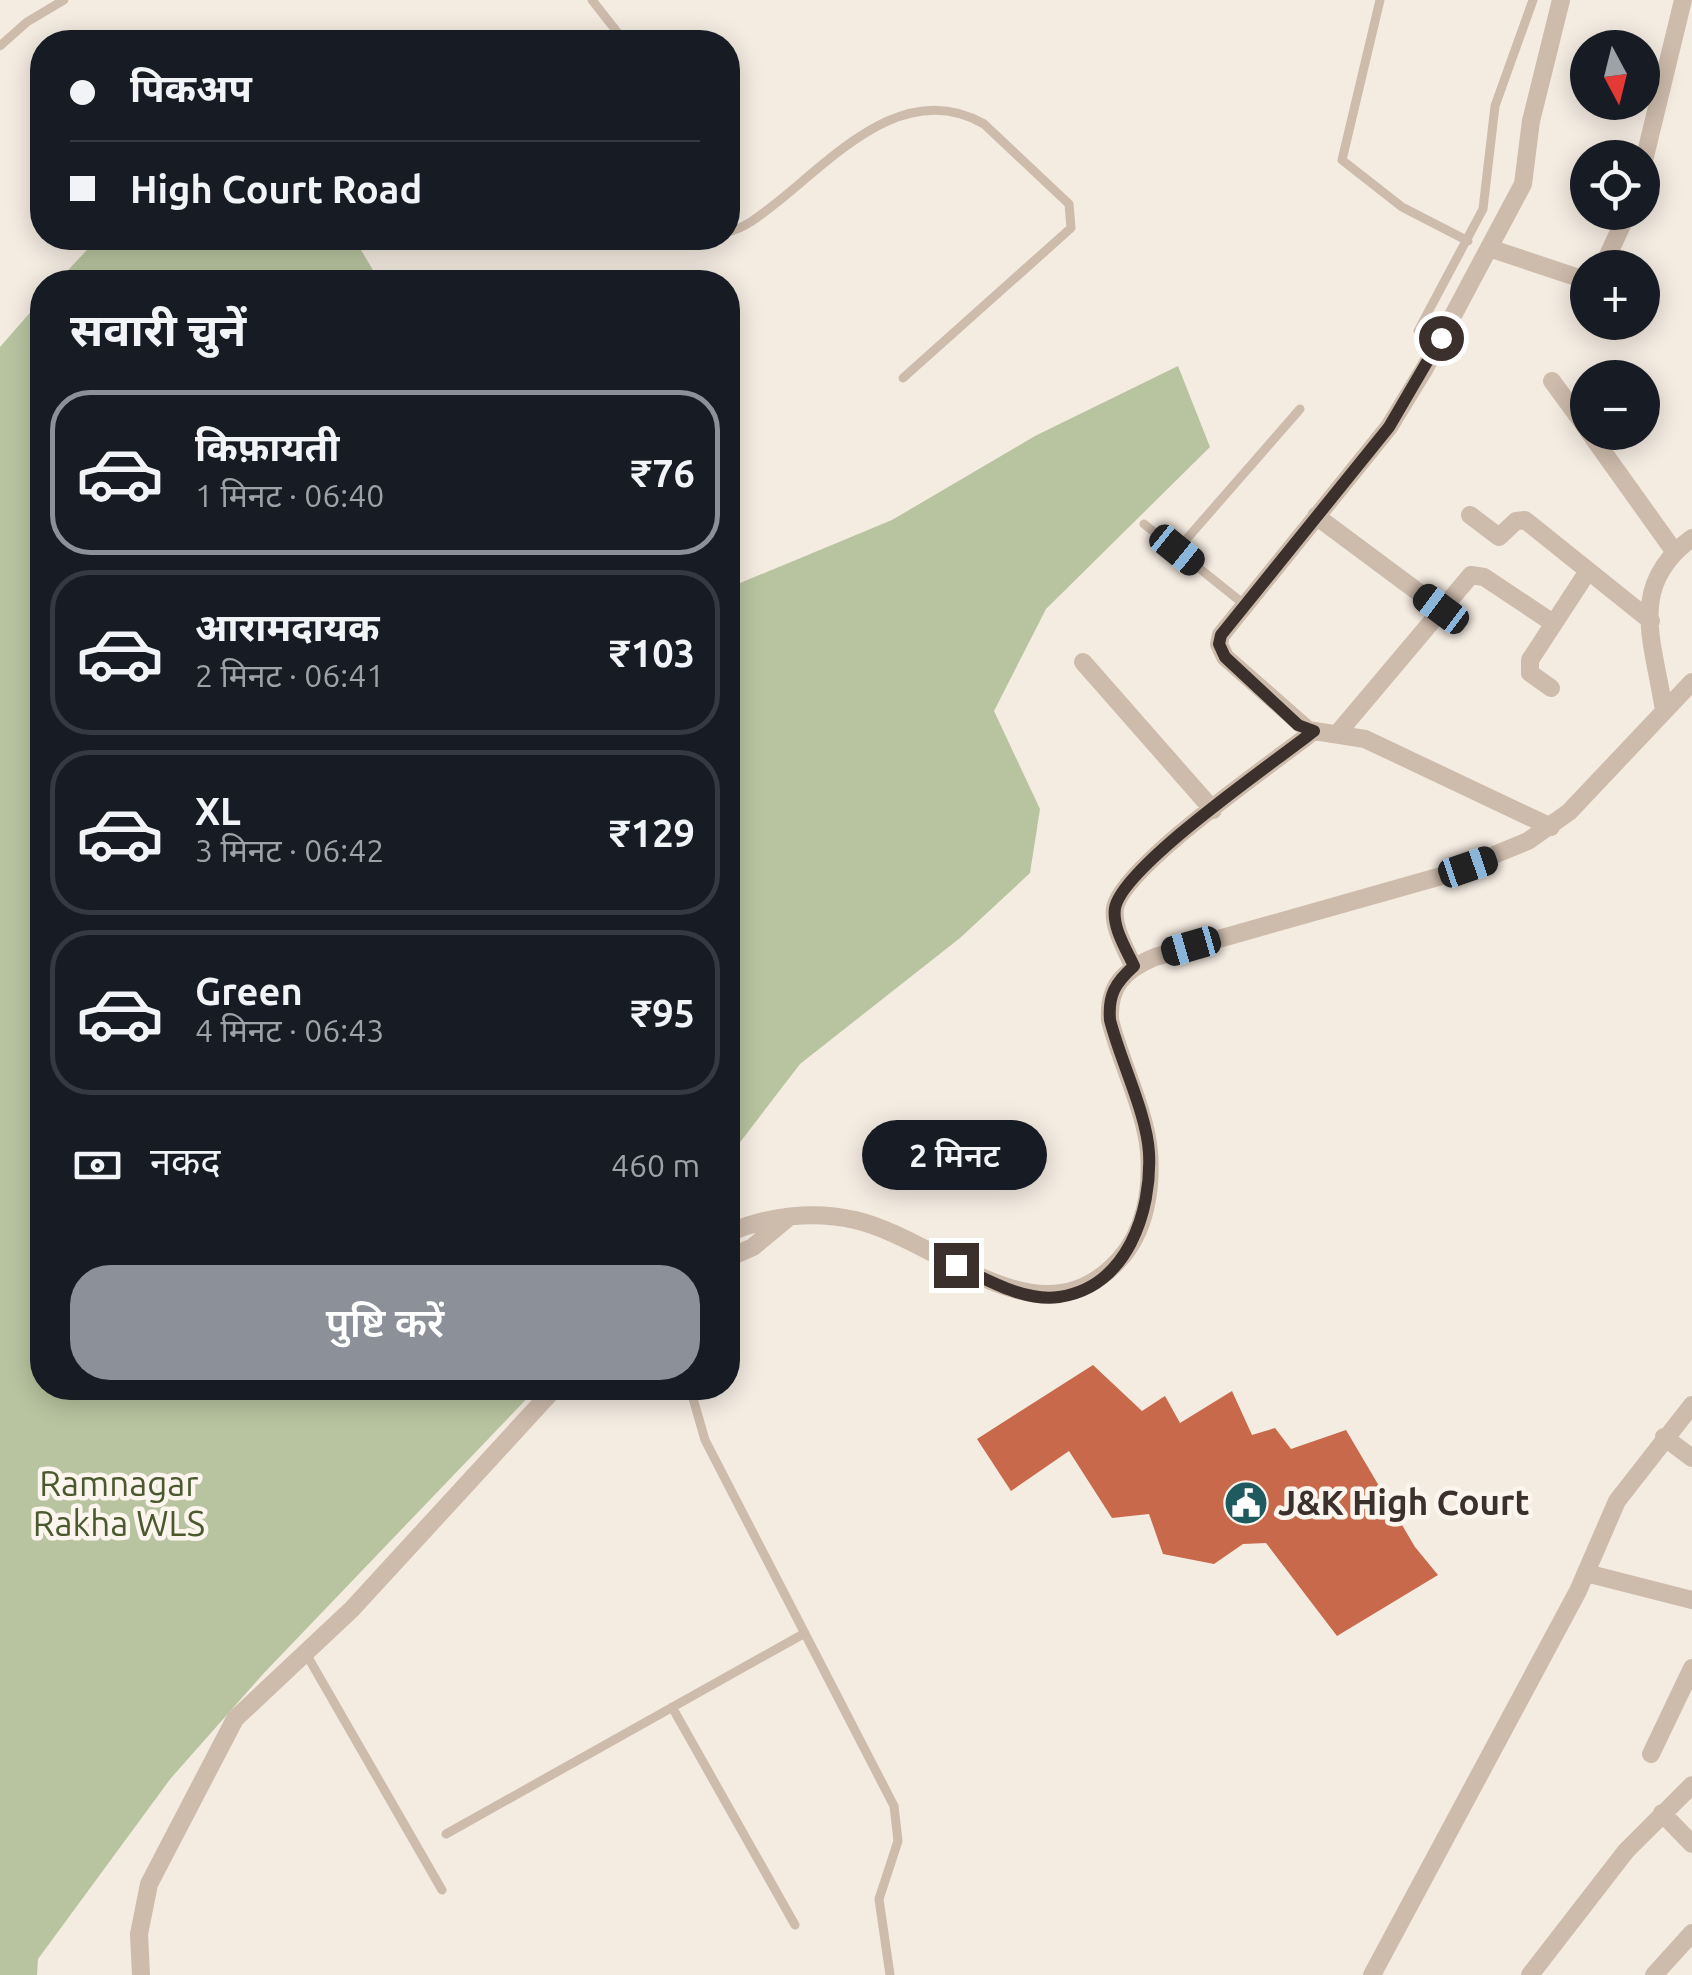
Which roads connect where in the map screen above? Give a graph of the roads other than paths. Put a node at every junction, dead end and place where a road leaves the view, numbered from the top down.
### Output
1 (64, 0) edge
2 (592, 0) edge
3 (1380, 0) edge
4 (1533, 0) edge
5 (1561, 0) edge
6 (1684, 0) edge
7 (616, 30) edge
8 (0, 46) edge
9 (1649, 140) edge
10 (740, 227) edge
11 (1468, 240) junction
12 (1489, 248) junction
13 (1570, 275) edge
14 (1418, 331) dead end
15 (903, 378) dead end
16 (1552, 381) dead end
17 (1570, 406) edge
18 (1300, 409) dead end
19 (1602, 450) edge
20 (1470, 515) dead end
21 (1316, 516) junction
22 (1144, 524) dead end
23 (1692, 538) edge
24 (1177, 550) junction
25 (1674, 551) junction
26 (1588, 571) junction
27 (1245, 605) junction
28 (1441, 609) junction
29 (1650, 621) junction
30 (1553, 623) junction
31 (1083, 662) dead end
32 (1692, 682) edge
33 (1551, 688) dead end
34 (1664, 712) junction
35 (1314, 731) junction
36 (1337, 734) junction
37 (1213, 810) junction
38 (1551, 827) junction
39 (1134, 966) junction
40 (790, 1216) junction
41 (740, 1230) edge
42 (740, 1253) edge
43 (544, 1400) edge
44 (693, 1400) edge
45 (1692, 1405) edge
46 (1664, 1437) junction
47 (1692, 1458) edge
48 (1586, 1573) junction
49 (1692, 1600) edge
50 (805, 1633) junction
51 (305, 1652) junction
52 (1692, 1668) edge
53 (672, 1708) junction
54 (1651, 1754) dead end
55 (1692, 1785) edge
56 (1662, 1814) junction
57 (446, 1834) dead end
58 (1692, 1844) edge
59 (442, 1890) dead end
60 (795, 1925) dead end
61 (1692, 1933) edge
62 (141, 1975) edge
63 (890, 1975) edge
64 (1372, 1975) edge
65 (1530, 1975) edge
66 (1654, 1975) edge

1 - 8 lane
2 - 7 lane
3 - 11 lane
4 - 11 lane
5 - 12 street
6 - 9 street
10 - 15 lane
11 - 14 lane
12 - 13 street
12 - 21 street
16 - 17 street
18 - 24 lane
19 - 25 street
20 - 26 street
21 - 27 street
21 - 28 street
22 - 24 lane
23 - 25 street
24 - 27 lane
25 - 29 street
26 - 29 street
26 - 30 street
27 - 35 street
28 - 30 street
28 - 36 street
29 - 34 street
30 - 33 street
31 - 37 street
32 - 34 street
34 - 38 street
35 - 36 street
35 - 37 street
36 - 38 street
37 - 39 street
38 - 39 street
39 - 40 street
40 - 41 street
40 - 42 street
43 - 51 street
44 - 50 lane
45 - 46 street
46 - 47 street
46 - 48 street
48 - 49 street
48 - 64 street
50 - 53 lane
50 - 63 lane
51 - 59 lane
51 - 62 street
52 - 54 street
53 - 57 lane
53 - 60 lane
55 - 56 street
56 - 58 street
56 - 65 street
61 - 66 street

